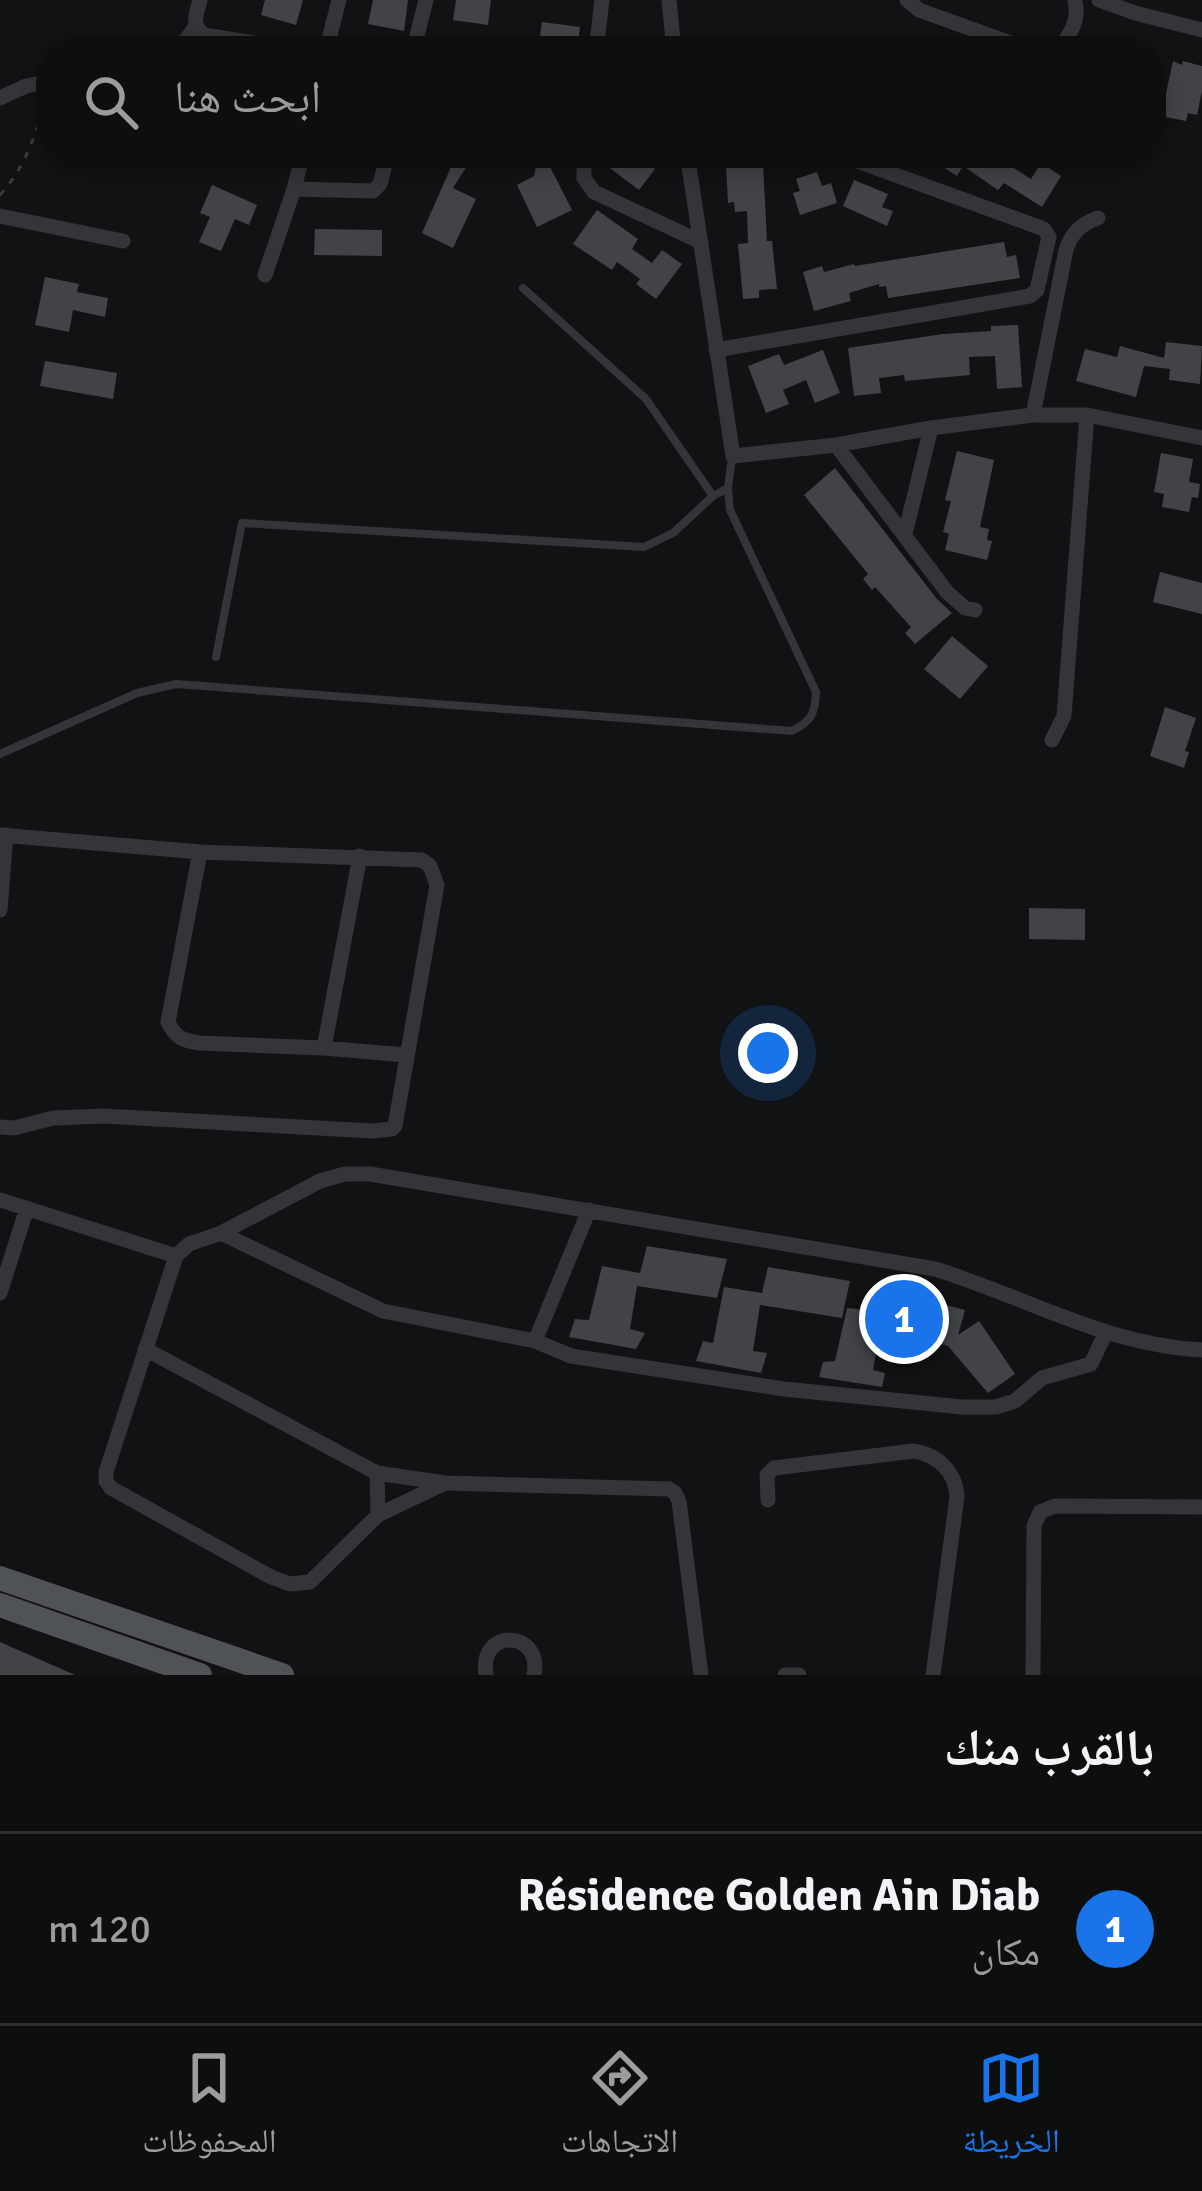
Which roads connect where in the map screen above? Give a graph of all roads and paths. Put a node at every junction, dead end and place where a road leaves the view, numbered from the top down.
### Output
1 (200, 0) edge
2 (339, 0) edge
3 (426, 0) edge
4 (602, 0) edge
5 (667, 0) edge
6 (907, 0) edge
7 (1099, 0) edge
8 (1077, 1) edge
9 (196, 26) junction
10 (1202, 30) edge
11 (189, 36) edge
12 (207, 36) edge
13 (330, 36) edge
14 (417, 36) edge
15 (598, 36) edge
16 (672, 36) edge
17 (992, 36) edge
18 (1068, 36) edge
19 (36, 85) edge
20 (0, 98) edge
21 (36, 130) edge
22 (299, 168) edge
23 (384, 168) edge
24 (584, 168) edge
25 (689, 168) edge
26 (877, 168) edge
27 (294, 189) junction
28 (0, 195) edge
29 (0, 216) edge
30 (1098, 218) dead end
31 (123, 241) dead end
32 (701, 242) junction
33 (265, 275) dead end
34 (523, 288) dead end
35 (716, 350) junction
36 (1033, 415) junction
37 (1087, 415) junction
38 (931, 428) junction
39 (1202, 438) edge
40 (836, 445) junction
41 (733, 456) junction
42 (728, 488) junction
43 (713, 496) junction
44 (905, 534) junction
45 (975, 610) dead end
46 (215, 657) dead end
47 (1052, 740) dead end
48 (0, 754) edge
49 (3, 835) edge
50 (200, 852) junction
51 (360, 856) junction
52 (0, 910) edge
53 (324, 1048) junction
54 (406, 1055) junction
55 (0, 1127) edge
56 (0, 1200) edge
57 (27, 1208) junction
58 (589, 1210) junction
59 (221, 1233) junction
60 (176, 1256) junction
61 (0, 1293) edge
62 (1105, 1334) junction
63 (535, 1341) junction
64 (145, 1349) junction
65 (1202, 1350) edge
66 (377, 1473) junction
67 (446, 1484) junction
68 (768, 1500) dead end
69 (1202, 1507) edge
70 (378, 1515) junction
71 (0, 1578) edge
72 (0, 1605) edge
73 (200, 1675) edge
74 (282, 1675) edge
75 (486, 1675) edge
76 (534, 1675) edge
77 (701, 1675) edge
78 (785, 1675) edge
79 (799, 1675) edge
80 (933, 1675) edge
81 (1033, 1675) edge

1 - 9 street
2 - 13 street
3 - 14 street
4 - 15 street
5 - 16 street
6 - 17 street
7 - 10 street
8 - 18 street
9 - 11 street
9 - 12 street
19 - 20 street
21 - 28 path
22 - 27 street
23 - 27 street
24 - 32 street
25 - 32 street
26 - 35 street
27 - 33 street
29 - 31 street
30 - 36 street
32 - 35 street
34 - 43 lane
35 - 41 street
36 - 37 street
36 - 38 street
37 - 39 street
37 - 47 street
38 - 40 street
38 - 44 street
40 - 41 street
40 - 44 street
41 - 42 lane
42 - 43 lane
42 - 48 lane
43 - 46 lane
44 - 45 street
49 - 50 street
49 - 52 street
50 - 51 street
50 - 53 street
51 - 53 street
51 - 54 street
53 - 54 street
54 - 55 street
56 - 57 street
57 - 60 street
57 - 61 street
58 - 59 street
58 - 62 street
58 - 63 street
59 - 60 street
59 - 63 street
60 - 64 street
62 - 63 street
62 - 65 street
64 - 66 street
64 - 70 street
66 - 67 street
66 - 70 street
67 - 70 street
67 - 77 street
68 - 80 street
69 - 81 street
71 - 74 main road
72 - 73 main road
75 - 76 street
78 - 79 street

